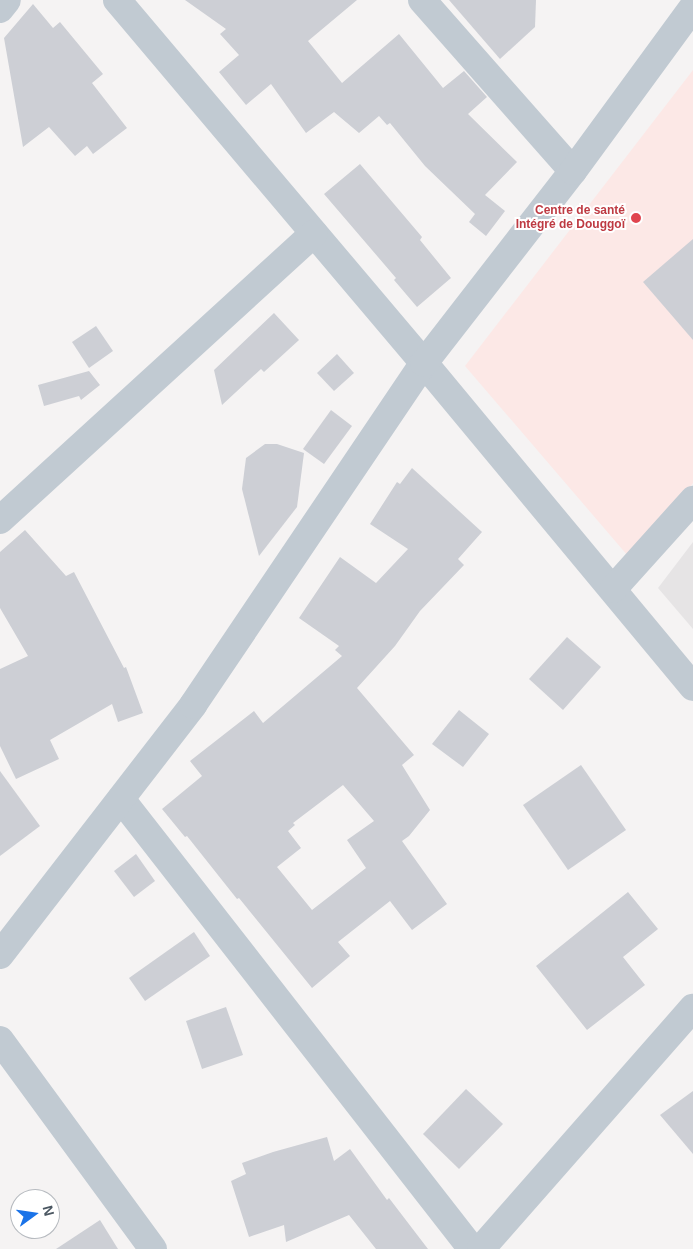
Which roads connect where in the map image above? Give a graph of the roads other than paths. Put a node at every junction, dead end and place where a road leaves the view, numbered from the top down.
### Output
1 (7, 0) edge
2 (117, 0) edge
3 (422, 0) edge
4 (693, 7) edge
5 (0, 9) edge
6 (574, 171) junction
7 (314, 233) junction
8 (424, 363) junction
9 (693, 500) edge
10 (0, 520) edge
11 (613, 590) junction
12 (693, 686) edge
13 (121, 799) junction
14 (0, 955) edge
15 (693, 1008) edge
16 (0, 1040) edge
17 (153, 1249) edge
18 (472, 1249) edge
19 (481, 1249) edge

1 - 5 street
2 - 7 street
3 - 6 street
4 - 6 street
6 - 8 street
7 - 8 street
7 - 10 street
8 - 11 street
8 - 13 street
9 - 11 street
11 - 12 street
13 - 14 street
13 - 18 street
15 - 19 street
16 - 17 street

